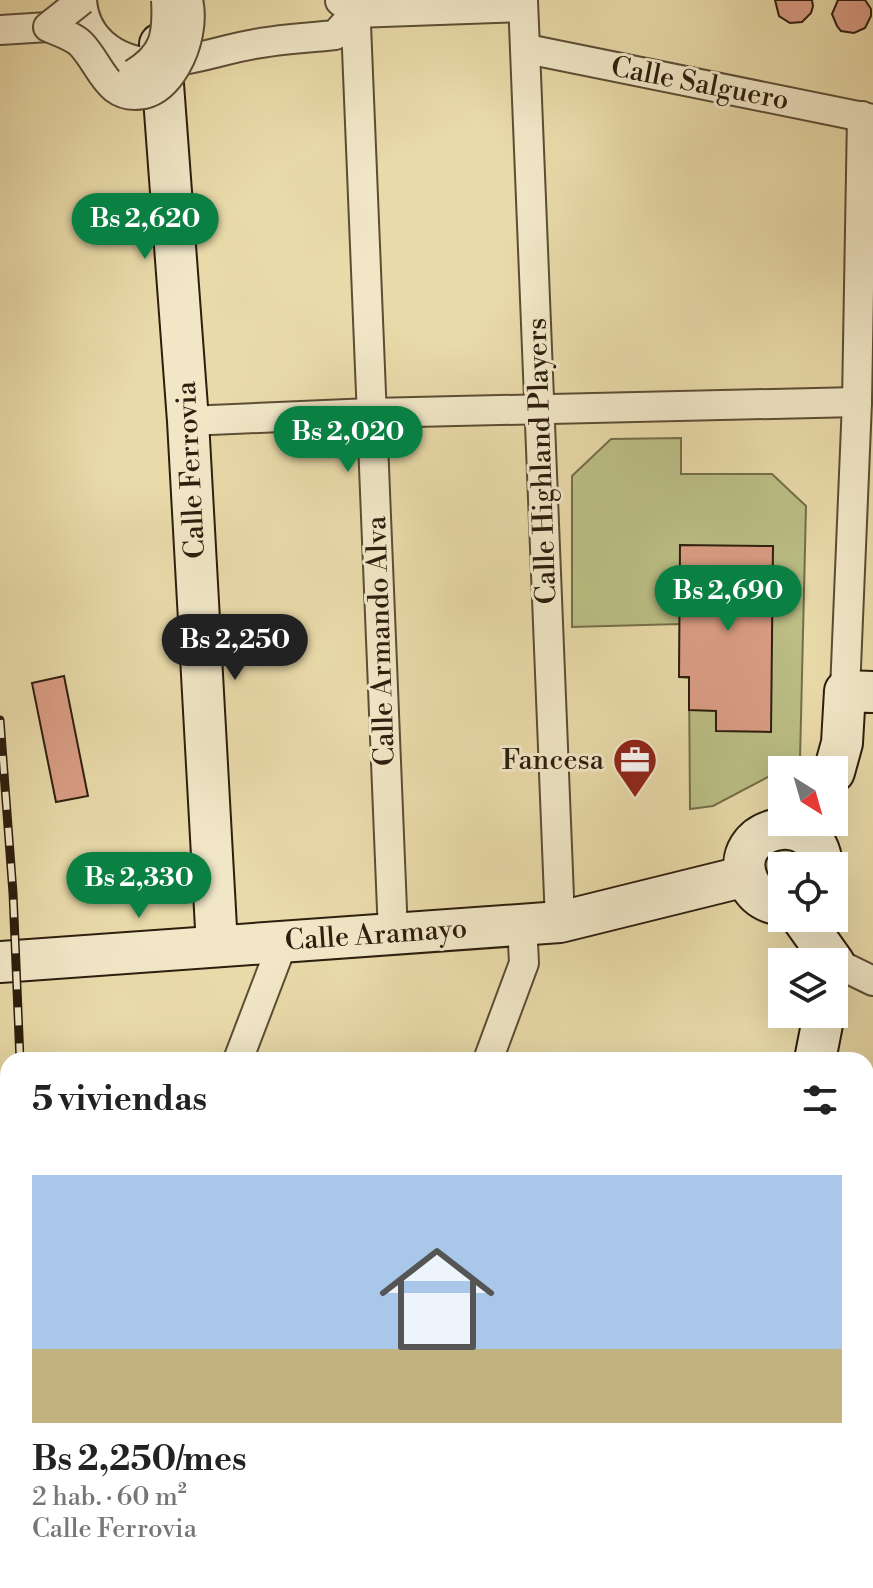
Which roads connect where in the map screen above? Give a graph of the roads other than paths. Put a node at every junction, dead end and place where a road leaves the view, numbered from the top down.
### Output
1 (62, 0) edge
2 (82, 0) edge
3 (157, 0) edge
4 (166, 0) edge
5 (186, 0) edge
6 (523, 3) edge
7 (350, 4) edge
8 (48, 27) junction
9 (0, 30) edge
10 (527, 49) junction
11 (162, 73) junction
12 (868, 118) edge
13 (857, 402) junction
14 (540, 410) junction
15 (371, 413) junction
16 (188, 421) junction
17 (859, 692) edge
18 (838, 756) edge
19 (768, 832) edge
20 (746, 876) junction
21 (768, 902) edge
22 (541, 923) junction
23 (809, 932) edge
24 (393, 934) junction
25 (283, 942) junction
26 (217, 946) junction
27 (822, 948) edge
28 (0, 962) edge
29 (848, 969) edge
30 (873, 981) edge
31 (821, 1028) edge
32 (241, 1052) edge
33 (491, 1052) edge
34 (817, 1052) edge

1 - 11 street
2 - 8 street, bridge
2 - 11 street
3 - 11 street
4 - 11 street, bridge
5 - 8 street, bridge
5 - 11 street, Calle Ferrovia
6 - 7 street
6 - 10 street, Calle Highland Players
7 - 11 street
7 - 15 street, Calle Armando Alva
8 - 9 street
10 - 12 street, Calle Salguero
10 - 14 street, Calle Highland Players
11 - 16 street, Calle Ferrovia
12 - 13 street
13 - 14 street
13 - 17 street
14 - 15 street
14 - 22 street, Calle Highland Players
15 - 16 street
15 - 24 street, Calle Armando Alva
16 - 26 street, Calle Ferrovia
17 - 18 street
19 - 20 street
20 - 21 street
20 - 22 street, Calle Aramayo
22 - 24 street, Calle Aramayo
22 - 33 street, Calle Highland Players
23 - 27 street
24 - 25 street, Calle Aramayo
25 - 26 street, Calle Aramayo
25 - 32 street
26 - 28 street, Calle Aramayo
29 - 30 street
31 - 34 street

